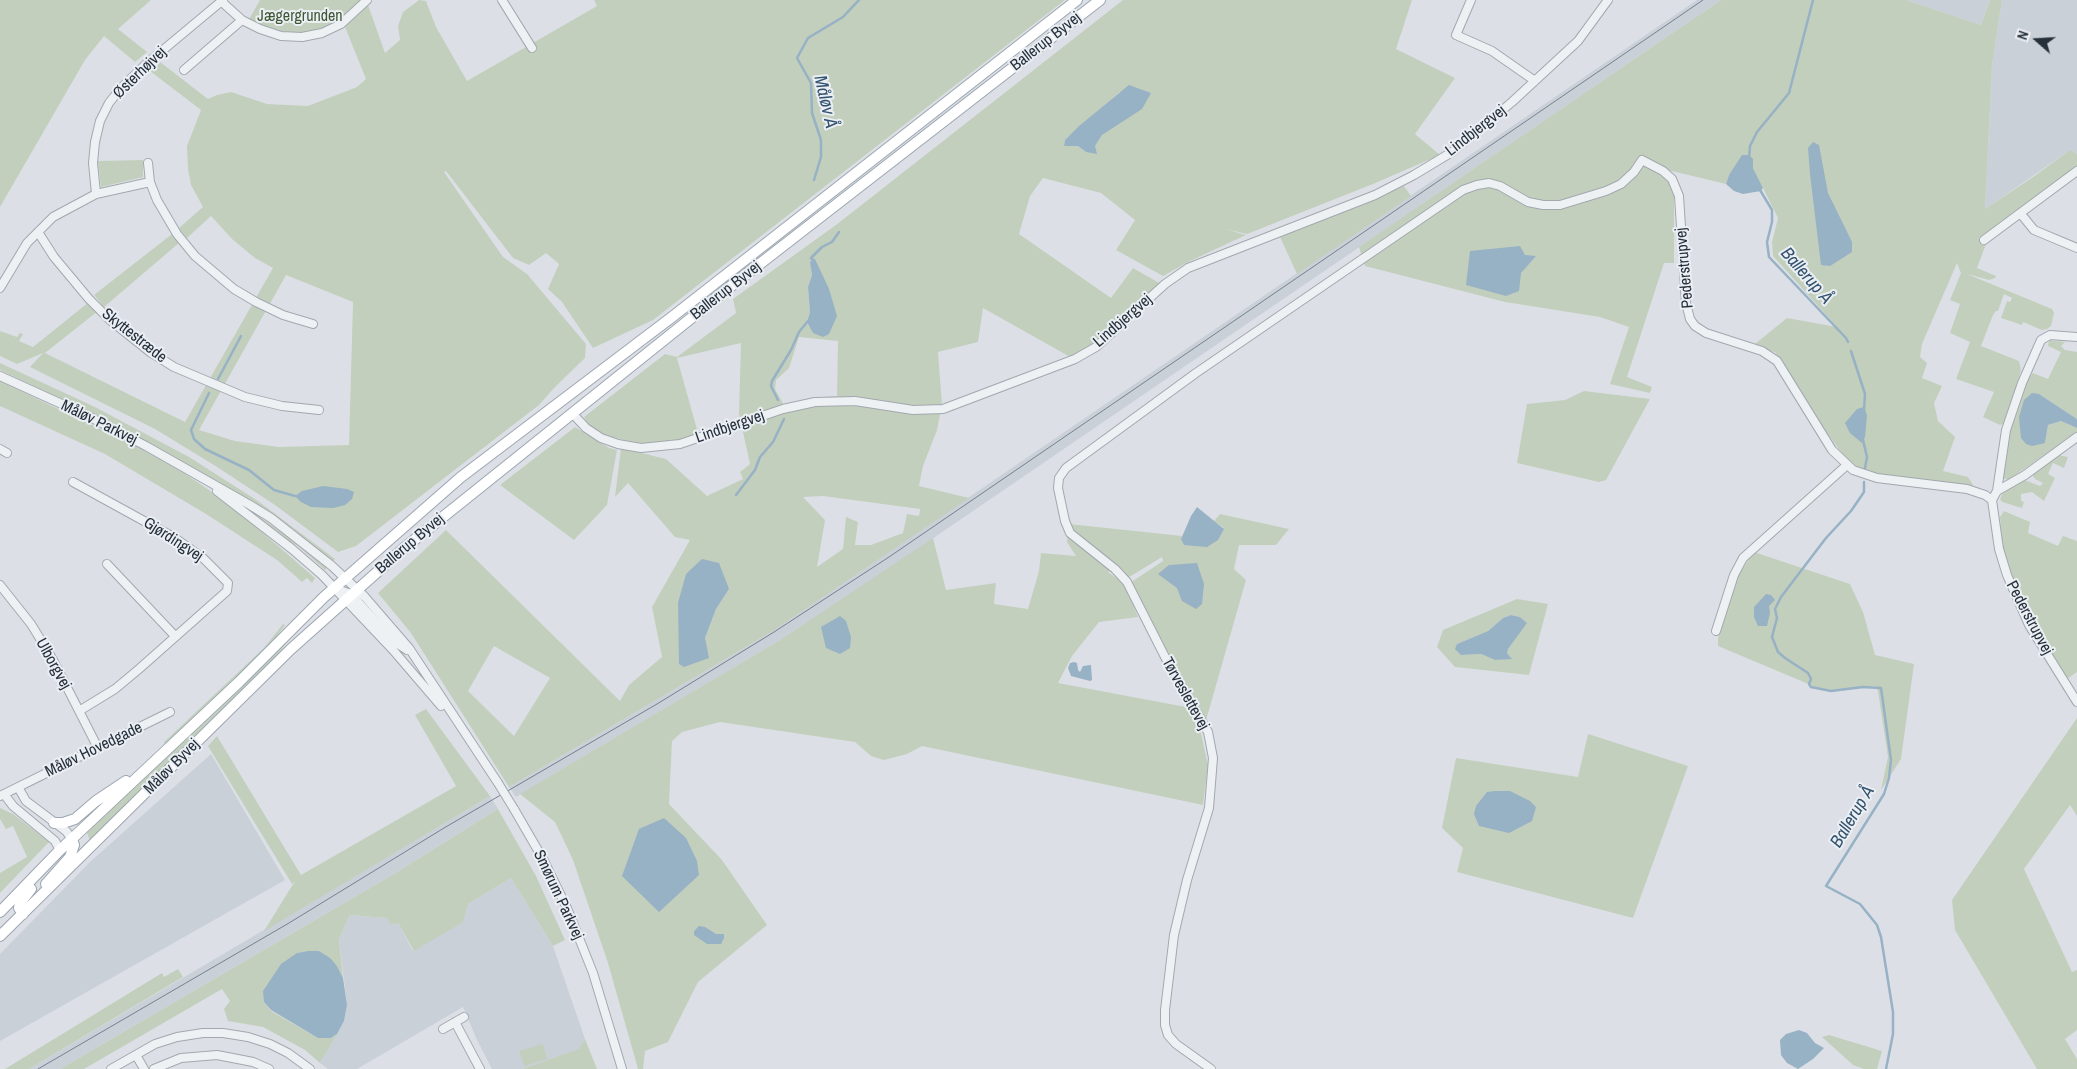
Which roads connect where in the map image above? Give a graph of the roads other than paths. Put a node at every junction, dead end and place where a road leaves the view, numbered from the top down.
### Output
1 (367, 0) edge
2 (502, 0) edge
3 (1078, 0) edge
4 (1100, 0) edge
5 (1471, 0) edge
6 (1608, 0) edge
7 (222, 1) edge
8 (242, 20) junction
9 (532, 48) dead end
10 (184, 70) dead end
11 (1535, 81) junction
12 (148, 163) dead end
13 (2077, 171) edge
14 (150, 182) junction
15 (96, 194) junction
16 (2021, 214) junction
17 (38, 232) junction
18 (1984, 240) dead end
19 (2077, 248) edge
20 (0, 288) edge
21 (313, 324) dead end
22 (2077, 337) edge
23 (0, 376) edge
24 (319, 410) dead end
25 (572, 414) junction
26 (2077, 437) edge
27 (1847, 465) junction
28 (196, 475) junction
29 (1059, 478) joint
30 (73, 482) dead end
31 (1997, 491) junction
32 (1992, 500) junction
33 (107, 564) dead end
34 (345, 578) junction
35 (0, 584) edge
36 (334, 588) junction
37 (351, 594) junction
38 (1716, 631) dead end
39 (175, 636) junction
40 (2077, 702) edge
41 (79, 711) junction
42 (170, 712) dead end
43 (466, 735) junction
44 (98, 748) junction
45 (150, 765) junction
46 (18, 787) junction
47 (2, 795) edge
48 (54, 823) junction
49 (72, 839) junction
50 (56, 854) junction
51 (42, 897) junction
52 (0, 912) edge
53 (23, 914) junction
54 (0, 936) edge
55 (464, 1017) dead end
56 (455, 1022) junction
57 (443, 1029) dead end
58 (136, 1055) junction
59 (111, 1069) edge
60 (144, 1069) edge
61 (154, 1069) edge
62 (269, 1069) edge
63 (310, 1069) edge
64 (480, 1069) edge
65 (622, 1069) edge
66 (1211, 1069) edge

1 - 8 street
2 - 9 street
3 - 34 main road, Ballerup Byvej
4 - 25 main road, Ballerup Byvej
5 - 11 street
6 - 11 street, Lindbjergvej
7 - 8 street
7 - 15 street, Østerhøjvej
8 - 10 street
11 - 25 street, Lindbjergvej
12 - 14 street
13 - 16 street
14 - 15 street
14 - 21 street
15 - 17 street
16 - 18 street
16 - 19 street
17 - 20 street
17 - 24 street, Skyttestræde
22 - 31 street
23 - 28 street, Måløv Parkvej
25 - 37 main road, Ballerup Byvej
26 - 31 street
27 - 29 street, Pederstrupvej
27 - 32 street, Pederstrupvej
27 - 38 street
28 - 34 street, Måløv Parkvej
28 - 36 street, Måløv Parkvej
29 - 66 street, Tørveslettevej
30 - 39 street, Gjørdingvej
31 - 32 street
32 - 40 street, Pederstrupvej
33 - 39 street
34 - 36 main road, Ballerup Byvej
34 - 37 street, Måløv Parkvej
35 - 41 street, Ulborgvej
36 - 37 street, Måløv Parkvej
36 - 45 main road, Måløv Byvej
37 - 43 street, Smørum Parkvej
37 - 43 street, Smørum Parkvej
37 - 51 main road, Måløv Byvej
39 - 41 street, Gjørdingvej
41 - 44 street, Ulborgvej
42 - 44 street, Måløv Hovedgade
43 - 65 street, Smørum Parkvej, bridge
44 - 46 street, Måløv Hovedgade
45 - 48 main road
45 - 49 main road, Måløv Byvej
46 - 47 street, Måløv Hovedgade
46 - 48 street
47 - 50 street, Måløv Hovedgade
48 - 49 street
49 - 50 main road, Måløv Byvej
49 - 51 main road
50 - 52 main road, Måløv Byvej
50 - 53 main road
51 - 53 main road, Måløv Byvej
53 - 54 main road, Måløv Byvej
55 - 56 street
56 - 57 street
56 - 64 street
58 - 59 street
58 - 60 street
58 - 63 street
61 - 62 street

